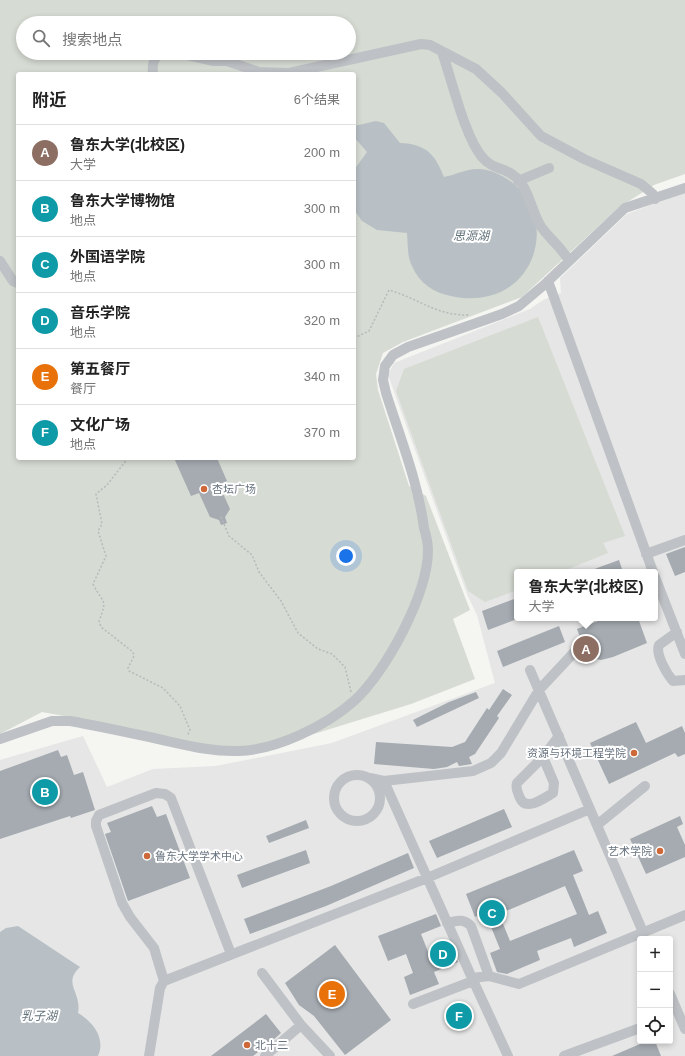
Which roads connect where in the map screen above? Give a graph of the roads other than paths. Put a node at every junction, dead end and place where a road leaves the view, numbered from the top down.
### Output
1 (442, 52) junction
2 (356, 58) edge
3 (155, 60) edge
4 (206, 60) edge
5 (348, 60) edge
6 (153, 72) edge
7 (259, 72) edge
8 (294, 72) edge
9 (549, 168) dead end
10 (518, 180) junction
11 (685, 188) edge
12 (655, 199) junction
13 (0, 261) edge
14 (569, 261) junction
15 (548, 281) junction
16 (16, 282) edge
17 (685, 540) edge
18 (646, 554) junction
19 (652, 569) edge
20 (658, 584) edge
21 (677, 632) junction
22 (580, 646) dead end
23 (685, 654) edge
24 (530, 670) dead end
25 (685, 680) edge
26 (539, 690) junction
27 (559, 736) junction
28 (0, 739) edge
29 (543, 757) junction
30 (370, 778) junction
31 (384, 781) junction
32 (645, 786) dead end
33 (590, 810) junction
34 (597, 825) junction
35 (427, 878) junction
36 (685, 915) edge
37 (447, 922) junction
38 (645, 936) edge
39 (637, 939) edge
40 (231, 954) junction
41 (262, 974) dead end
42 (488, 976) junction
43 (472, 980) junction
44 (164, 981) junction
45 (413, 1004) dead end
46 (674, 1016) edge
47 (301, 1024) junction
48 (637, 1029) edge
49 (685, 1029) edge
50 (149, 1056) edge
51 (265, 1056) edge
52 (330, 1056) edge
53 (508, 1056) edge
54 (564, 1056) edge

1 - 2 street
1 - 10 street
1 - 12 street
3 - 6 street
4 - 7 street
5 - 8 street
9 - 10 street
10 - 14 street
11 - 12 street
12 - 14 street
13 - 16 street
14 - 15 street
15 - 18 street
15 - 28 street
17 - 18 street
18 - 19 street
20 - 21 street
21 - 23 street
21 - 25 street
22 - 26 street
24 - 26 street
26 - 27 street
26 - 31 street
27 - 29 street
27 - 33 street
29 - 29 street
30 - 30 street
30 - 31 street
31 - 35 street
32 - 34 street
33 - 34 street
33 - 35 street
34 - 38 street
35 - 37 street
35 - 40 street
36 - 38 street
37 - 42 street
37 - 43 street
39 - 42 street
40 - 44 street
40 - 44 street
41 - 47 street
42 - 43 street
43 - 45 street
43 - 53 street
44 - 50 street
46 - 49 street
47 - 51 street
47 - 52 street
48 - 54 street

